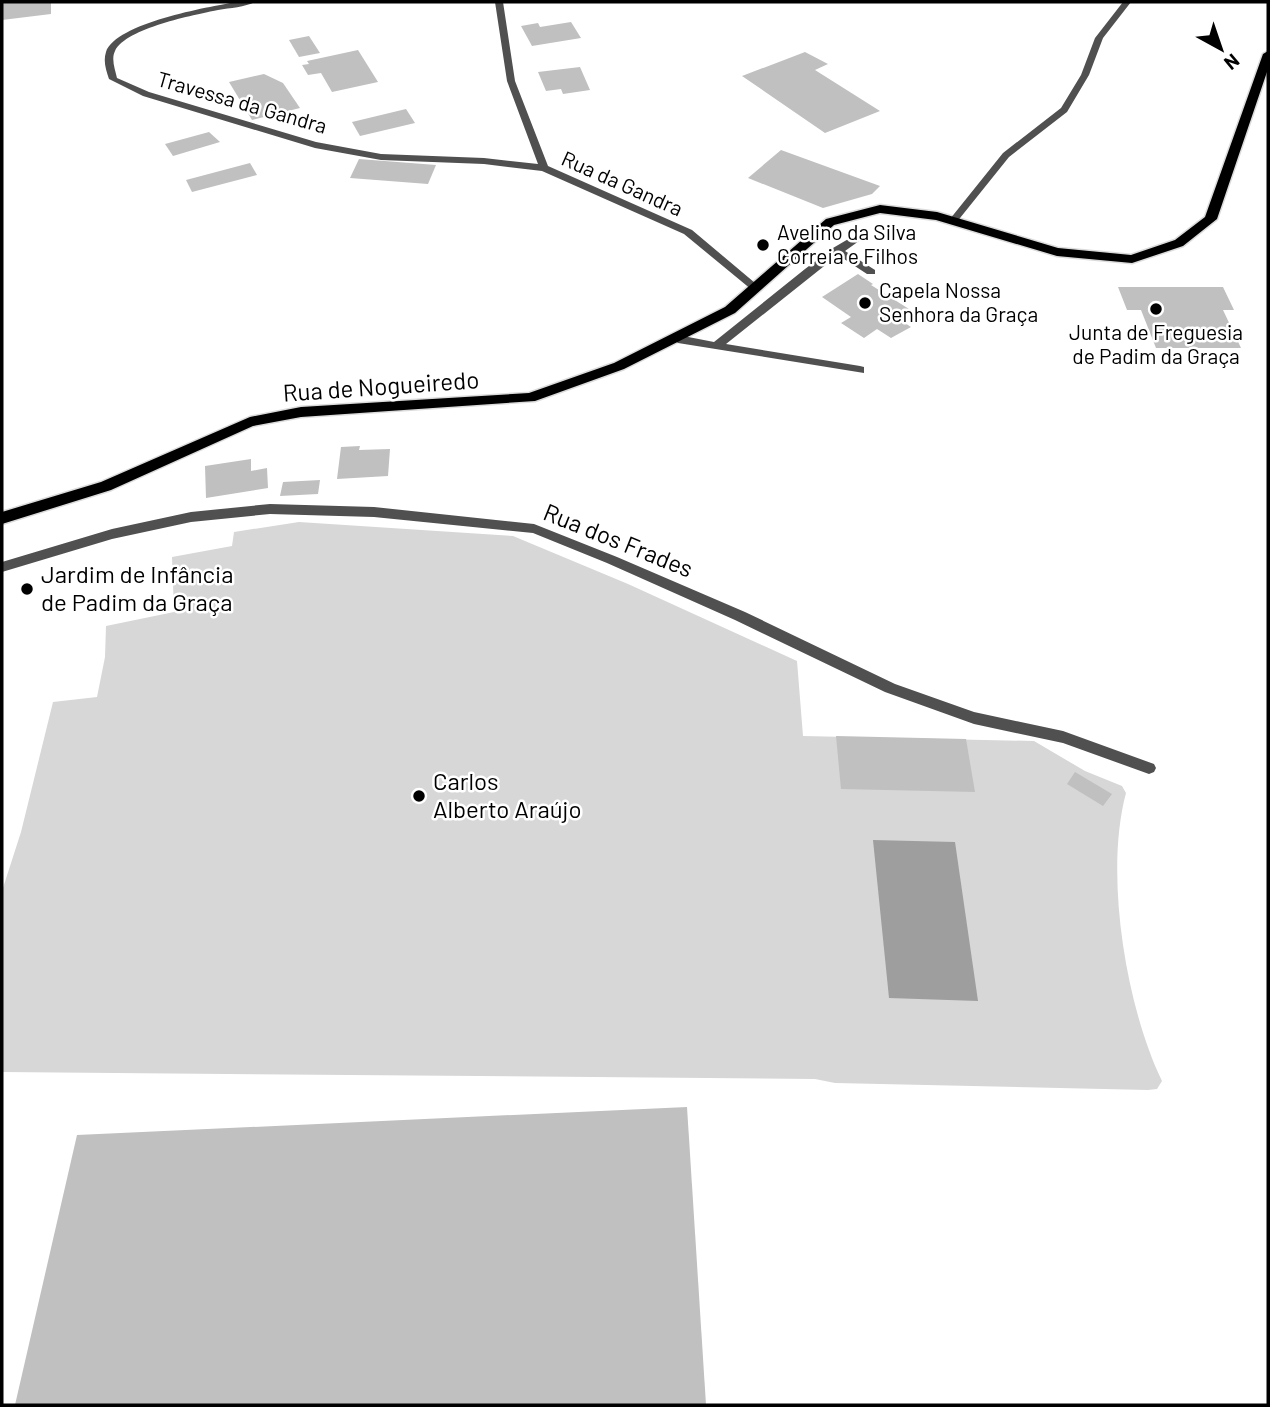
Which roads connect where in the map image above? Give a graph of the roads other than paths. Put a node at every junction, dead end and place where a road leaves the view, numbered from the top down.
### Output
1 (251, 2) edge
2 (499, 2) edge
3 (1127, 2) edge
4 (1268, 54) edge
5 (544, 168) junction
6 (953, 221) junction
7 (862, 234) dead end
8 (837, 250) junction
9 (871, 272) dead end
10 (756, 288) junction
11 (678, 339) junction
12 (717, 345) junction
13 (860, 370) dead end
14 (2, 519) edge
15 (2, 567) edge
16 (1149, 768) dead end

1 - 5 street, Travessa da Gandra
2 - 5 street, Rua da Gandra
3 - 6 street
4 - 6 main road, Rua de Nogueiredo
5 - 10 street, Rua da Gandra
6 - 10 main road, Rua de Nogueiredo
7 - 8 street
8 - 9 street
8 - 12 street
10 - 11 main road, Rua de Nogueiredo
11 - 12 street
11 - 14 main road, Rua de Nogueiredo
12 - 13 street
15 - 16 street, Rua dos Frades

